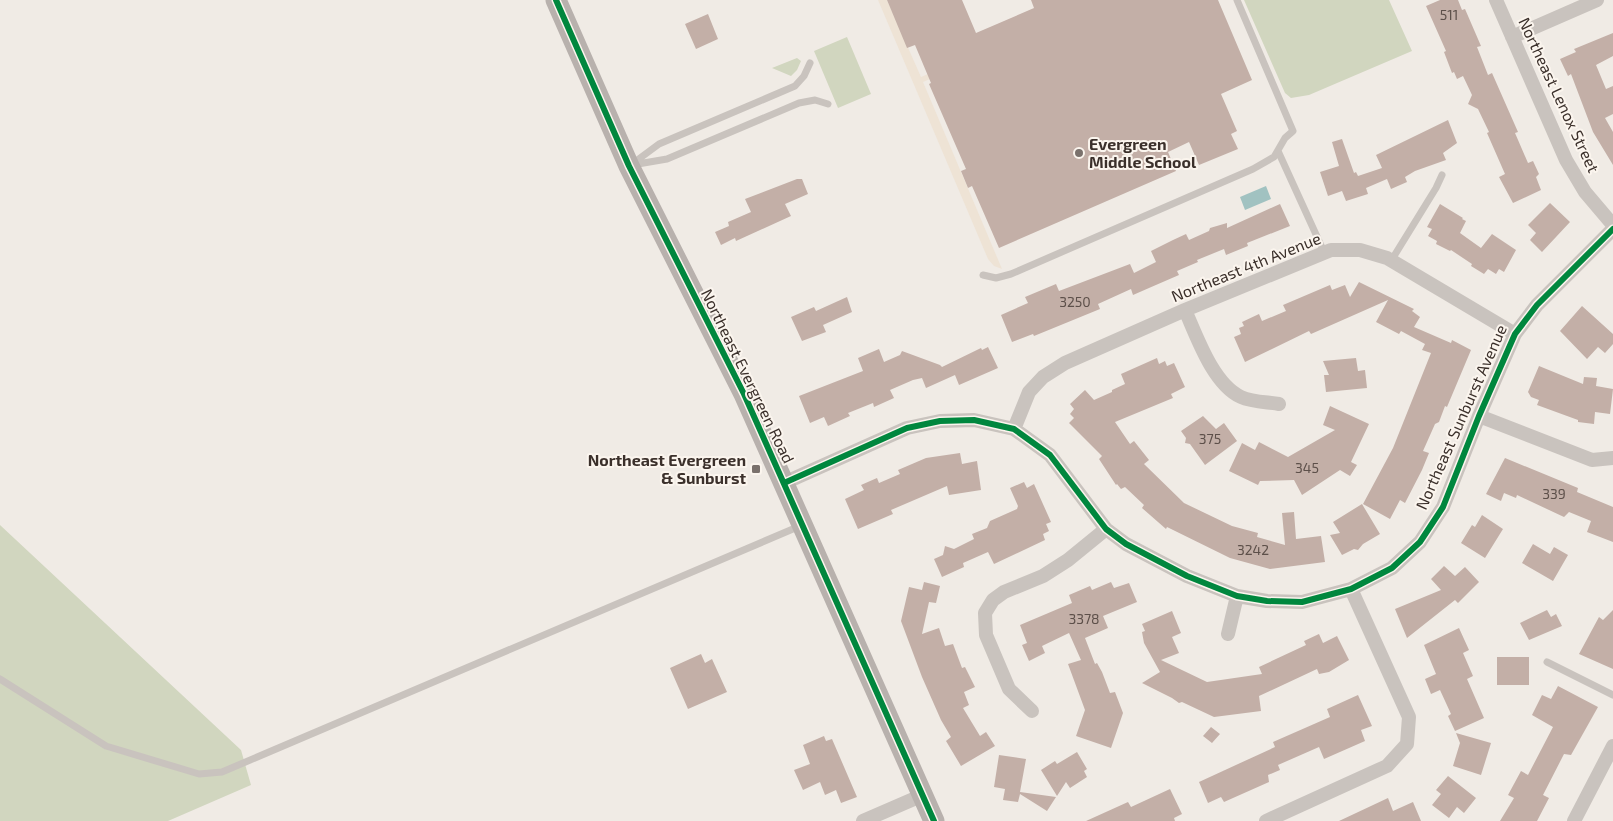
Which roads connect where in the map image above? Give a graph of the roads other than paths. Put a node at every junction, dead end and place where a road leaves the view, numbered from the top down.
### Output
1 (556, 0) edge
2 (1237, 0) edge
3 (1496, 0) edge
4 (1597, 0) edge
5 (1512, 37) junction
6 (810, 63) dead end
7 (828, 104) dead end
8 (1278, 151) junction
9 (629, 166) junction
10 (1442, 175) dead end
11 (1613, 227) edge
12 (1324, 252) junction
13 (1391, 261) junction
14 (983, 275) dead end
15 (1185, 310) junction
16 (1515, 334) junction
17 (1279, 404) dead end
18 (1479, 416) junction
19 (1014, 429) junction
20 (1613, 458) edge
21 (784, 483) junction
22 (802, 525) junction
23 (1106, 529) junction
24 (1351, 589) junction
25 (1237, 596) junction
26 (1228, 634) dead end
27 (1547, 662) dead end
28 (0, 680) edge
29 (1613, 695) edge
30 (1032, 711) dead end
31 (1613, 746) edge
32 (923, 795) junction
33 (863, 821) edge
34 (934, 821) edge
35 (1266, 821) edge
36 (1574, 821) edge

1 - 9 main road, Northeast Evergreen Road
2 - 8 lane
3 - 5 street, Northeast Lenox Street
4 - 5 street
5 - 11 street, Northeast Lenox Street
6 - 9 lane
7 - 9 lane
8 - 12 lane
8 - 14 lane
9 - 21 main road, Northeast Evergreen Road
10 - 13 lane
11 - 16 street, Northeast Sunburst Avenue
12 - 13 street, Northeast 4th Avenue
12 - 15 street, Northeast 4th Avenue
13 - 16 street, Northeast 4th Avenue
15 - 17 street
15 - 19 street, Northeast 4th Avenue
16 - 18 street, Northeast Sunburst Avenue
18 - 20 street
18 - 24 street, Northeast Sunburst Avenue
19 - 21 street, Northeast Sunburst Avenue
19 - 23 street, Northeast Sunburst Avenue
21 - 22 main road, Northeast Evergreen Road
22 - 28 lane
22 - 32 main road, Northeast Evergreen Road
23 - 25 street, Northeast Sunburst Avenue
23 - 30 street
24 - 25 street, Northeast Sunburst Avenue
24 - 35 street
25 - 26 street
27 - 29 lane
31 - 36 street
32 - 33 street
32 - 34 main road, Northeast Evergreen Road

